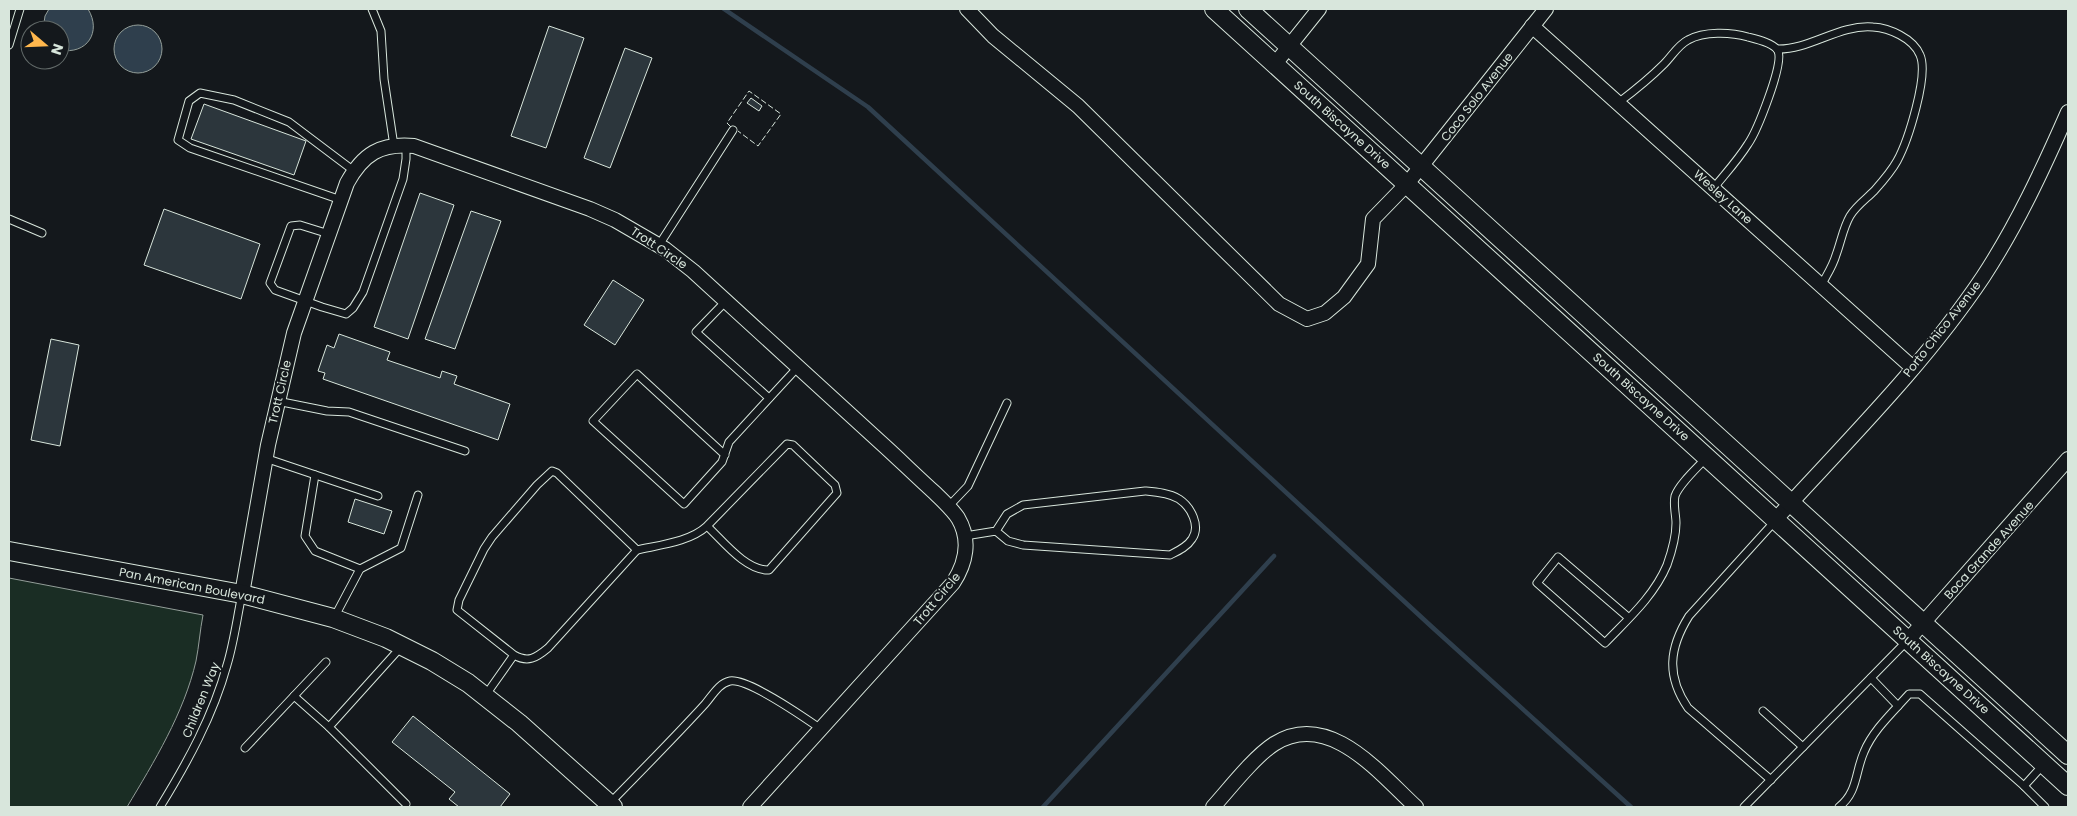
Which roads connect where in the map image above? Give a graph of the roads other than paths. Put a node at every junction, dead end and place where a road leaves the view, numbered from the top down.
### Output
1 (20, 9) edge
2 (372, 9) edge
3 (967, 9) edge
4 (1214, 9) edge
5 (1248, 9) edge
6 (1319, 9) edge
7 (1546, 9) edge
8 (1532, 26) junction
9 (9, 45) edge
10 (1289, 46) junction
11 (1777, 50) junction
12 (1275, 64) junction
13 (1618, 103) junction
14 (2068, 112) edge
15 (733, 130) dead end
16 (400, 146) junction
17 (1421, 166) junction
18 (354, 171) junction
19 (1407, 184) junction
20 (1713, 189) junction
21 (341, 200) junction
22 (9, 219) edge
23 (42, 233) dead end
24 (329, 234) junction
25 (659, 246) junction
26 (1822, 286) junction
27 (305, 300) junction
28 (726, 301) junction
29 (798, 367) junction
30 (1913, 368) junction
31 (769, 398) junction
32 (277, 400) junction
33 (1008, 403) dead end
34 (465, 451) dead end
35 (725, 455) junction
36 (1707, 457) junction
37 (266, 458) junction
38 (2068, 459) edge
39 (315, 475) junction
40 (418, 495) dead end
41 (378, 496) dead end
42 (1791, 502) junction
43 (948, 507) junction
44 (1776, 519) junction
45 (707, 526) junction
46 (996, 531) junction
47 (965, 536) junction
48 (637, 550) junction
49 (9, 552) edge
50 (360, 569) junction
51 (242, 594) junction
52 (333, 618) junction
53 (1629, 618) junction
54 (1923, 623) junction
55 (1908, 640) junction
56 (402, 646) junction
57 (514, 655) junction
58 (326, 662) dead end
59 (1870, 678) junction
60 (294, 696) junction
61 (484, 696) junction
62 (1898, 706) junction
63 (1762, 711) dead end
64 (329, 727) junction
65 (821, 729) junction
66 (2066, 746) edge
67 (1803, 747) junction
68 (244, 748) dead end
69 (2044, 764) junction
70 (1771, 780) junction
71 (2024, 786) junction
72 (2068, 786) edge
73 (406, 804) dead end
74 (611, 806) edge
75 (160, 807) edge
76 (750, 807) edge
77 (1213, 807) edge
78 (1416, 807) edge
79 (1744, 807) edge
80 (1839, 807) edge
81 (2045, 807) edge

1 - 9 lane
2 - 16 lane
3 - 19 street, Coco Solo Avenue
4 - 12 street, South Biscayne Drive
5 - 10 street, South Biscayne Drive
6 - 10 street
7 - 8 street, Coco Solo Avenue
8 - 13 street, Wesley Lane
8 - 17 street, Coco Solo Avenue
10 - 12 street
10 - 17 street, South Biscayne Drive
11 - 13 lane
11 - 20 lane
11 - 26 lane
12 - 19 street, South Biscayne Drive
13 - 20 street, Wesley Lane
14 - 30 street, Porto Chico Avenue
15 - 25 lane
16 - 18 street, Trott Circle
16 - 25 street, Trott Circle
16 - 27 lane
17 - 19 street, Coco Solo Avenue
17 - 42 street, South Biscayne Drive
18 - 21 street, Trott Circle
18 - 21 lane
19 - 36 street, South Biscayne Drive
20 - 26 street, Wesley Lane
21 - 24 street, Trott Circle
22 - 23 lane
24 - 27 street, Trott Circle
24 - 27 lane
25 - 28 street, Trott Circle
26 - 30 street, Wesley Lane
27 - 32 street, Trott Circle
28 - 29 street, Trott Circle
28 - 31 lane
29 - 31 lane
29 - 43 street, Trott Circle
30 - 42 street, Porto Chico Avenue
31 - 35 lane
32 - 34 lane
32 - 37 street, Trott Circle
33 - 43 lane
35 - 35 lane
36 - 44 street, South Biscayne Drive
36 - 53 lane
37 - 39 lane
37 - 51 street, Trott Circle
38 - 54 street, Boca Grande Avenue
39 - 41 lane
39 - 50 lane
40 - 50 lane
42 - 44 street, Porto Chico Avenue
42 - 54 street, South Biscayne Drive
43 - 47 street, Trott Circle
44 - 55 street, South Biscayne Drive
44 - 70 lane
45 - 45 lane
45 - 48 lane
46 - 46 lane
46 - 47 lane
47 - 65 street, Trott Circle
48 - 57 lane
48 - 57 lane
49 - 51 street, Pan American Boulevard
50 - 52 lane
51 - 52 street, Pan American Boulevard
51 - 75 lane, Children Way
52 - 56 street, Pan American Boulevard
53 - 53 lane
54 - 55 street, Boca Grande Avenue
54 - 66 street, South Biscayne Drive
55 - 59 lane
55 - 69 street, South Biscayne Drive
56 - 61 street, Pan American Boulevard
56 - 64 lane
57 - 61 lane
58 - 60 lane
59 - 62 lane
59 - 67 lane
60 - 64 lane
60 - 68 lane
61 - 74 street, Pan American Boulevard
62 - 71 lane
62 - 80 lane
63 - 67 lane
64 - 73 lane
65 - 74 lane
65 - 76 street, Trott Circle
66 - 69 street
67 - 70 lane
69 - 71 lane
69 - 72 street, South Biscayne Drive
70 - 79 lane
71 - 81 lane
77 - 78 street

